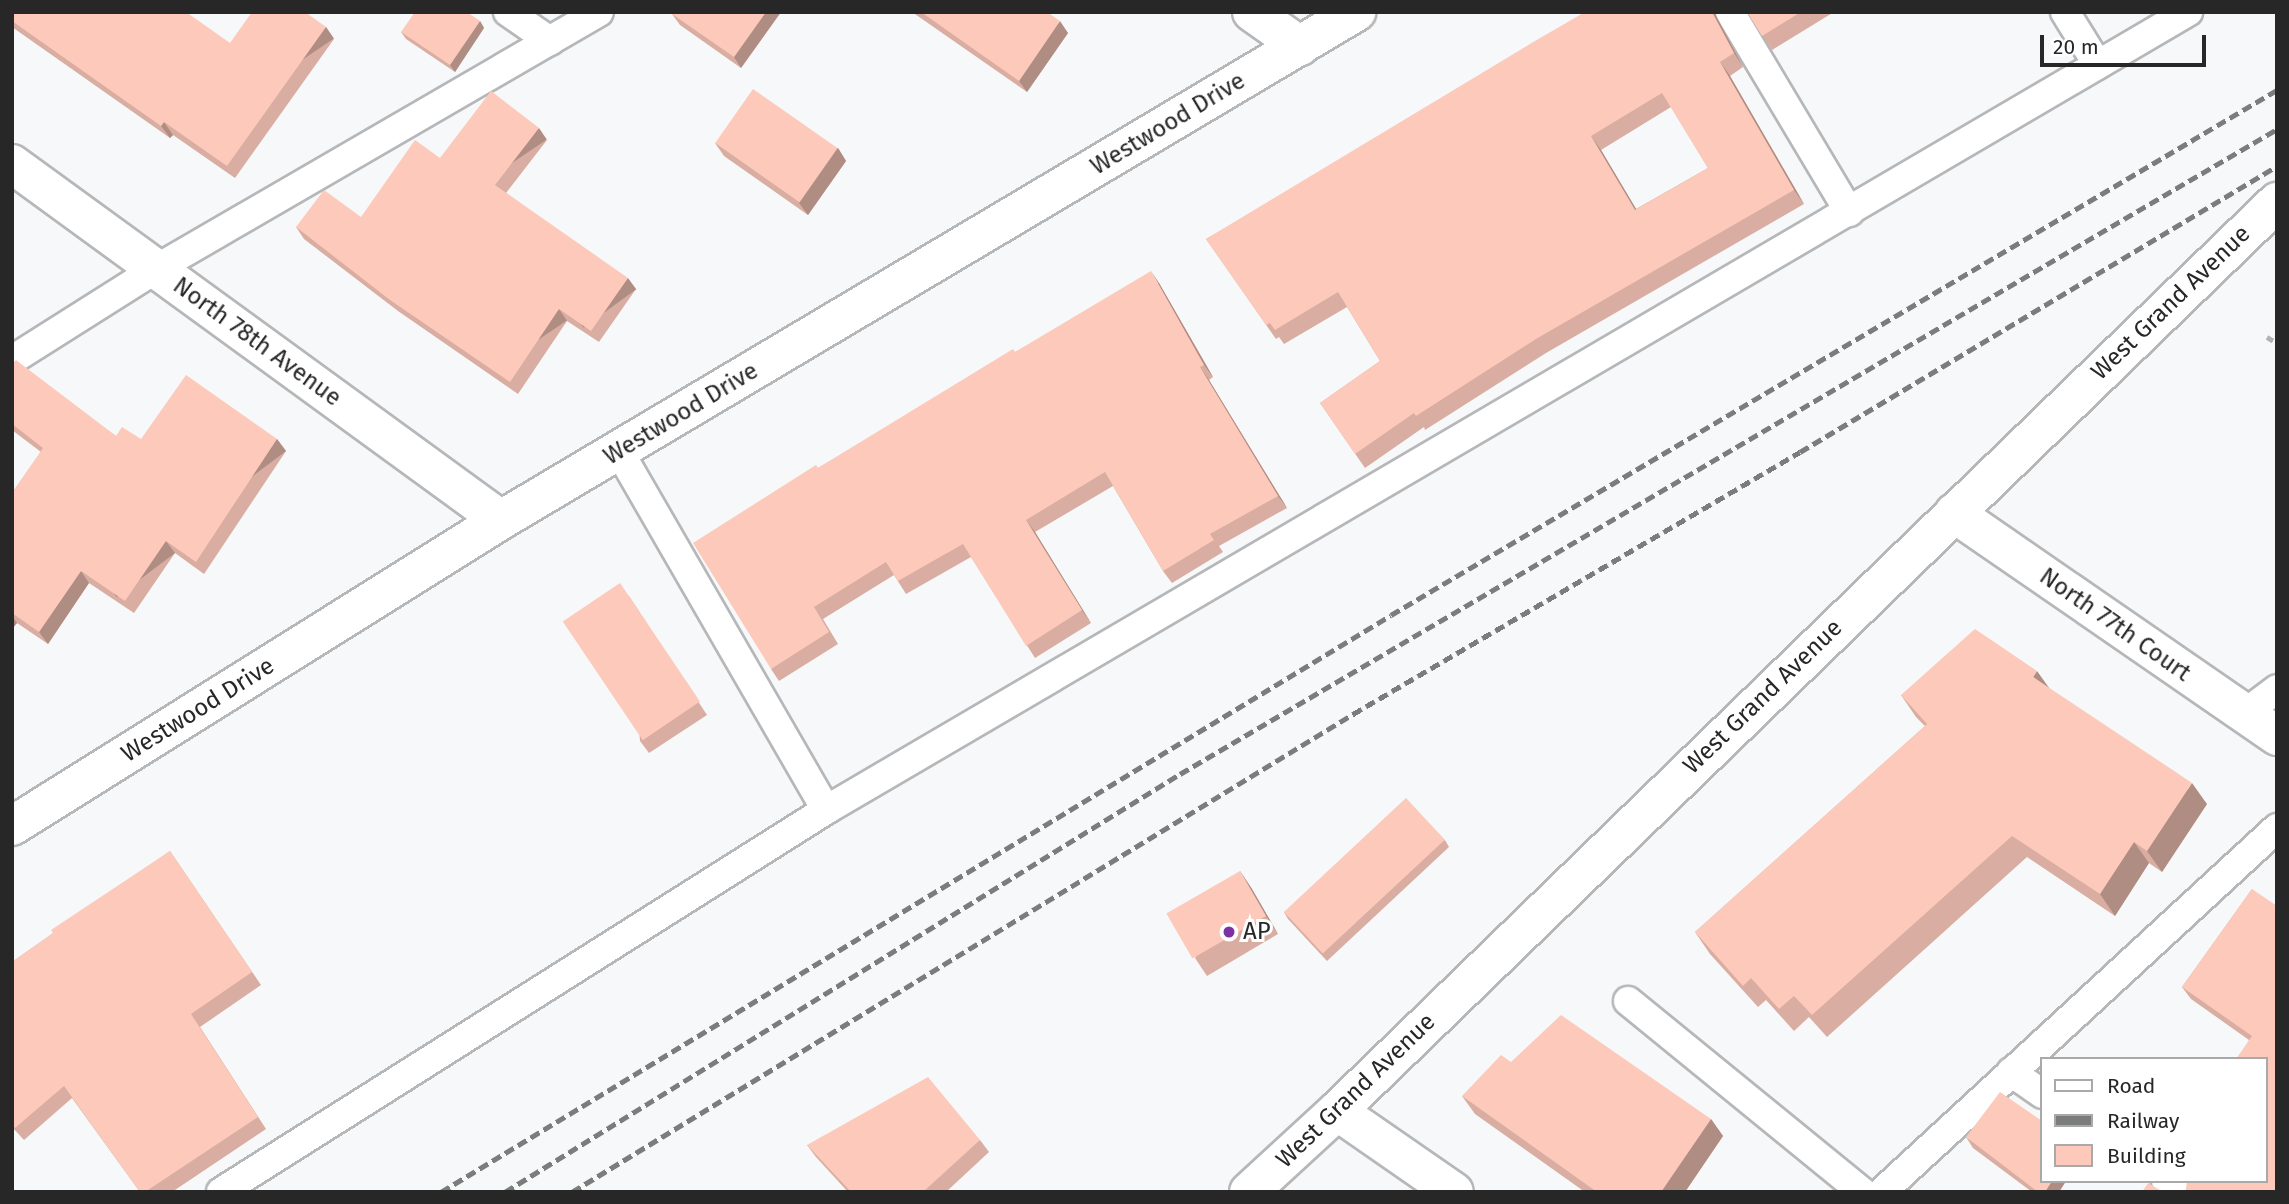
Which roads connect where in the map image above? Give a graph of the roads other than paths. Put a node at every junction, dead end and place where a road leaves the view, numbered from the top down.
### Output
1 (508, 12) edge
2 (600, 12) edge
3 (1252, 12) edge
4 (1356, 12) edge
5 (1730, 12) edge
6 (2065, 12) edge
7 (2188, 12) edge
8 (550, 41) junction
9 (1300, 46) junction
10 (2098, 65) junction
11 (12, 164) edge
12 (2277, 202) edge
13 (1849, 212) junction
14 (156, 269) junction
15 (12, 360) edge
16 (619, 451) junction
17 (1954, 513) junction
18 (501, 520) junction
19 (2277, 690) edge
20 (2244, 714) junction
21 (2277, 736) edge
22 (826, 810) junction
23 (12, 826) edge
24 (2277, 828) edge
25 (1628, 1000) dead end
26 (2011, 1072) junction
27 (2040, 1093) edge
28 (1337, 1111) junction
29 (222, 1192) edge
30 (1249, 1192) edge
31 (1454, 1192) edge
32 (1861, 1192) edge
33 (1882, 1192) edge

1 - 8 lane
2 - 8 lane
3 - 9 street
4 - 9 street, Westwood Drive
5 - 13 lane
6 - 10 lane
7 - 10 lane
8 - 14 lane
9 - 16 street, Westwood Drive
10 - 13 lane
11 - 14 street, North 78th Avenue
12 - 17 street, West Grand Avenue
13 - 22 lane
14 - 15 lane
14 - 18 street, North 78th Avenue
16 - 18 street, Westwood Drive
16 - 22 lane
17 - 20 street, North 77th Court
17 - 28 street, West Grand Avenue
18 - 23 street, Westwood Drive
19 - 20 lane
20 - 21 street, North 77th Court
22 - 29 lane
24 - 26 lane
25 - 32 lane
26 - 27 lane
26 - 33 lane
28 - 30 street, West Grand Avenue
28 - 31 street

